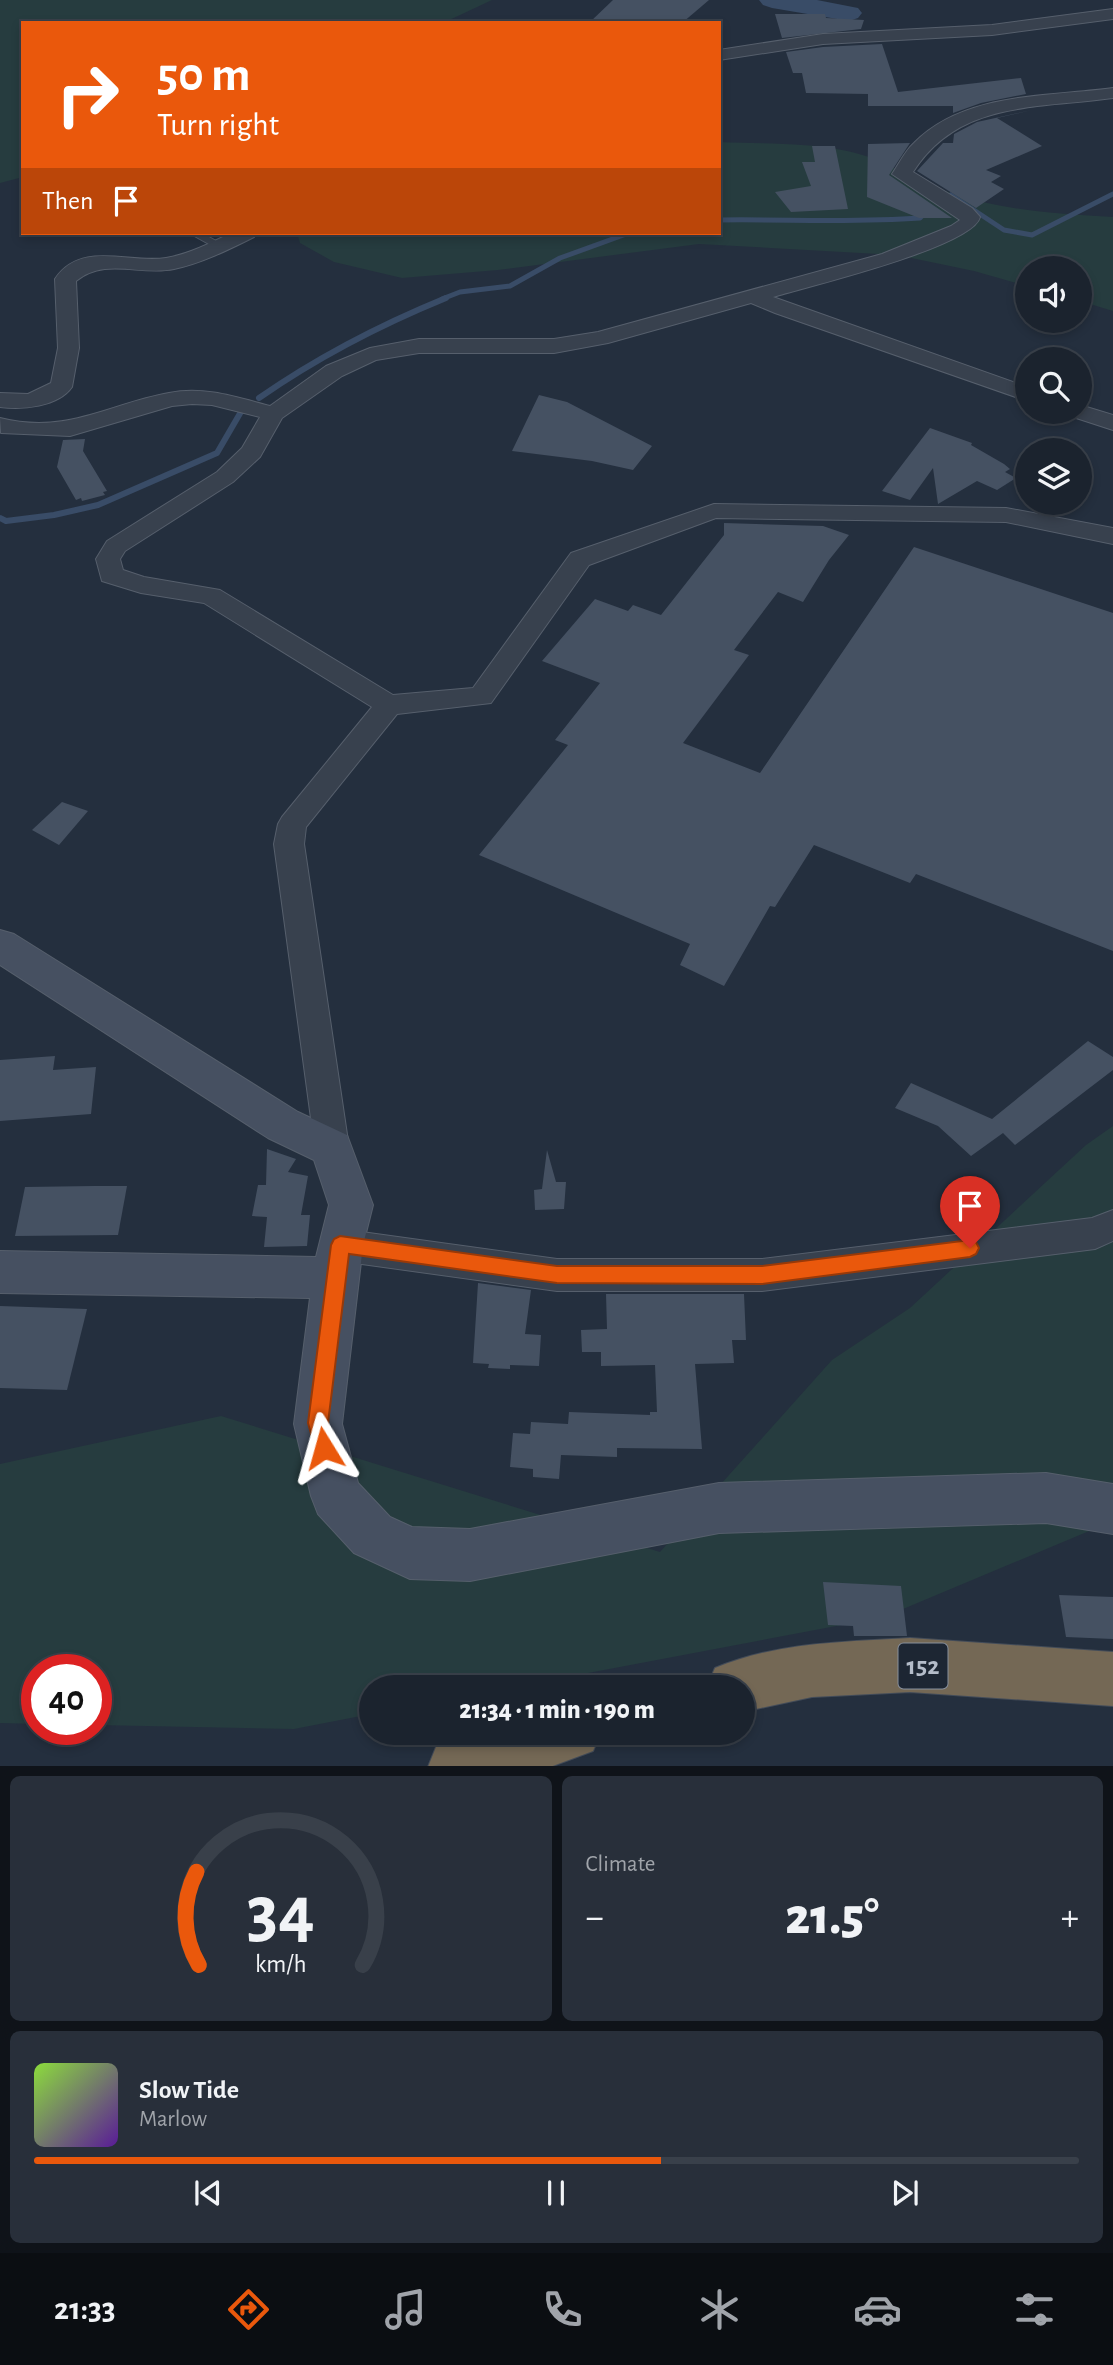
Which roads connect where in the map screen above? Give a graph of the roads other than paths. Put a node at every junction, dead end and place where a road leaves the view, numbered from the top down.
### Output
1 (1113, 14) edge
2 (721, 55) edge
3 (1113, 93) edge
4 (198, 235) edge
5 (243, 235) edge
6 (220, 246) junction
7 (752, 295) junction
8 (1015, 390) edge
9 (0, 400) edge
10 (273, 414) junction
11 (1092, 416) edge
12 (1113, 423) edge
13 (0, 425) edge
14 (1113, 536) edge
15 (389, 705) junction
16 (0, 945) edge
17 (331, 1148) junction
18 (1113, 1225) edge
19 (338, 1261) junction
20 (0, 1272) edge
21 (1113, 1509) edge
22 (1113, 1679) edge
23 (755, 1682) edge
24 (529, 1745) edge
25 (456, 1766) edge

1 - 2 street
3 - 7 street
4 - 6 lane
5 - 6 street
6 - 9 street
7 - 8 street
7 - 10 street
10 - 13 street
10 - 15 street
11 - 12 street
14 - 15 street
15 - 17 street
16 - 17 street
17 - 19 street
18 - 19 street
19 - 20 street
19 - 21 street
22 - 23 highway, 152
24 - 25 highway

